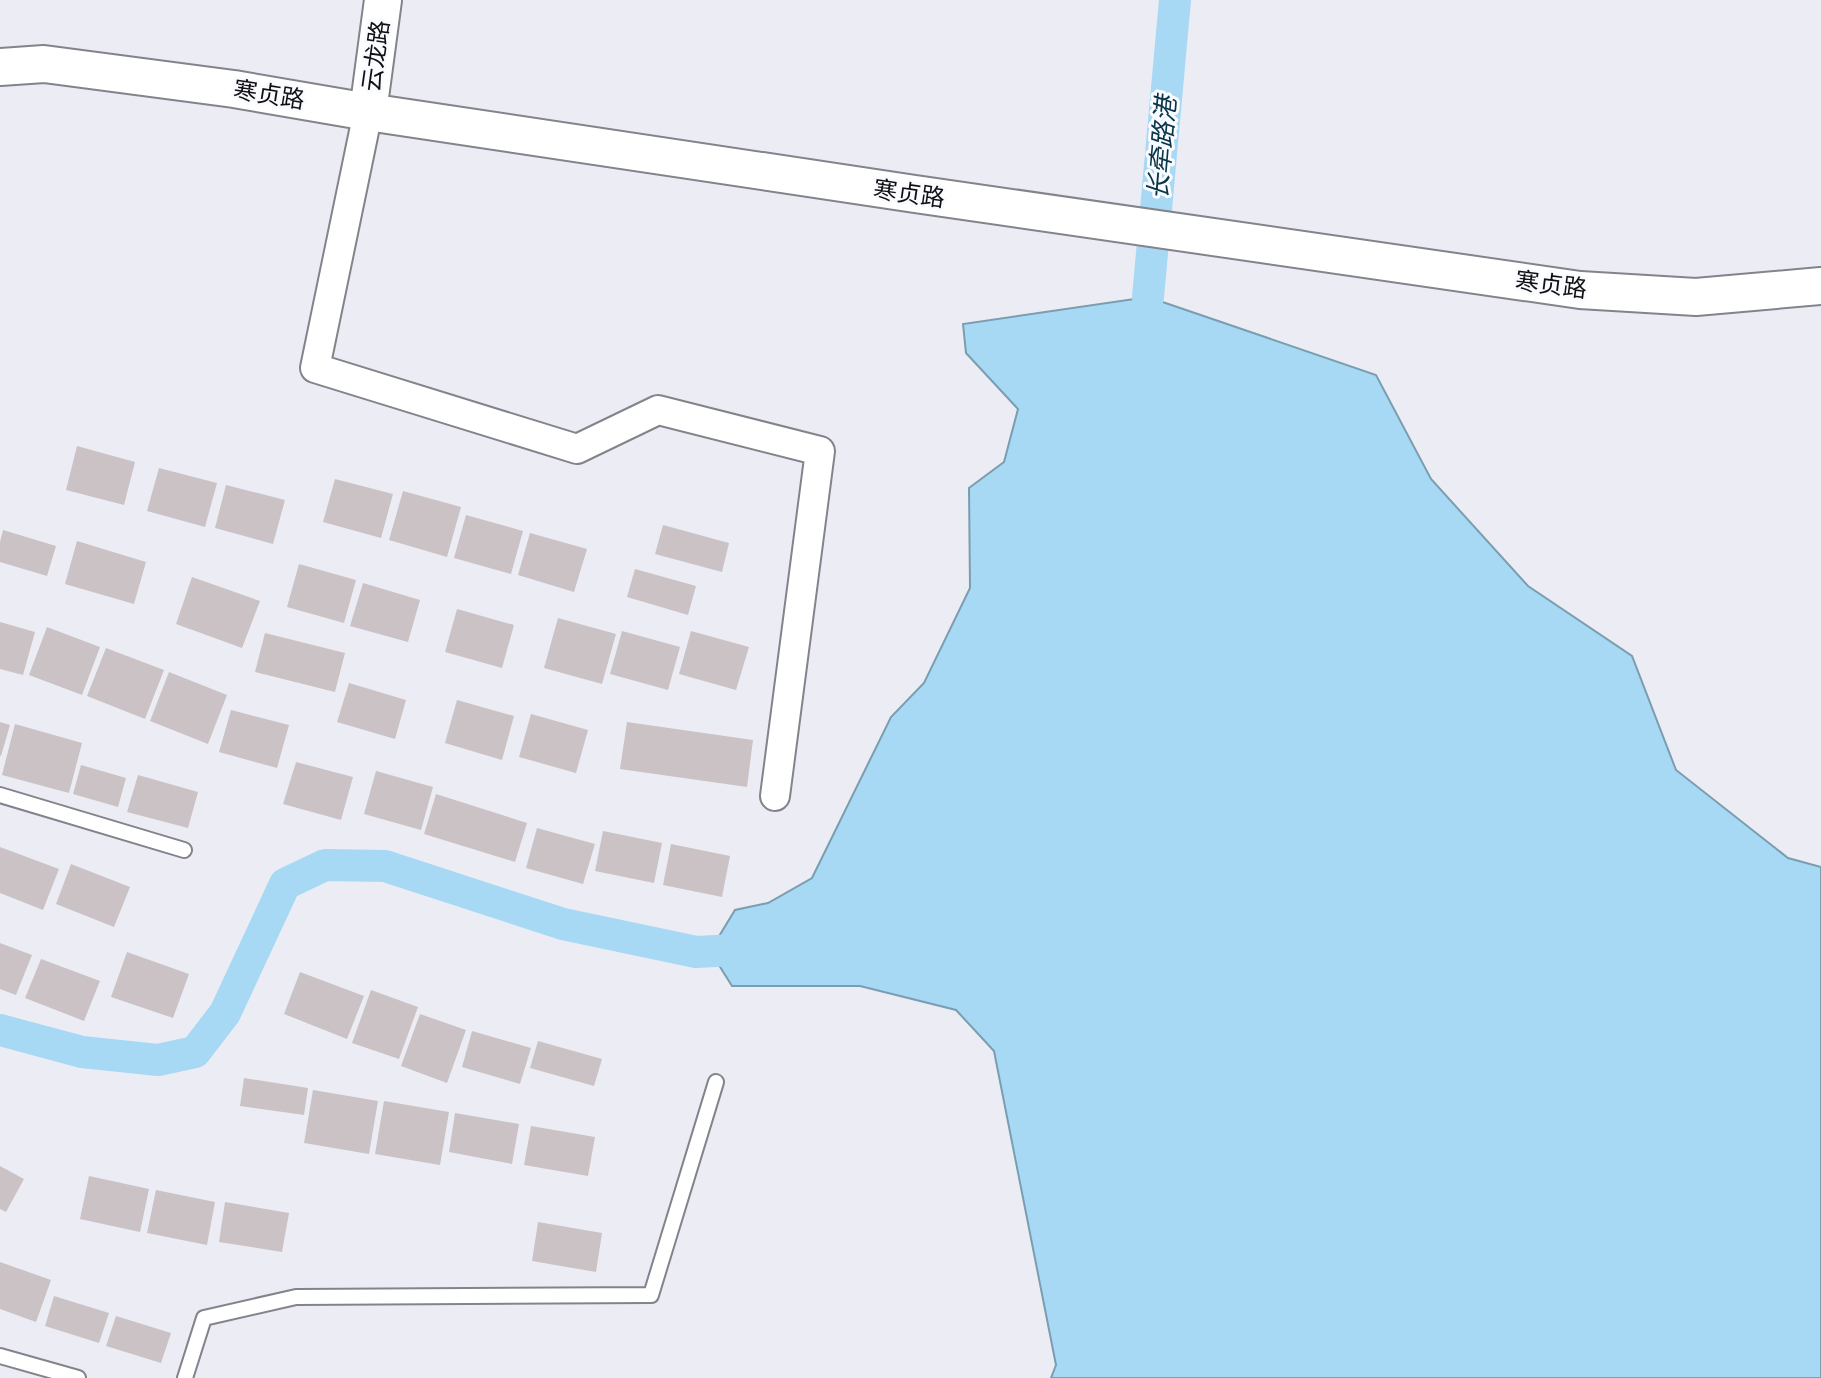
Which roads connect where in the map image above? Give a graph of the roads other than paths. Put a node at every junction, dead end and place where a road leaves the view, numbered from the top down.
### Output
1 (383, 0) edge
2 (0, 67) edge
3 (368, 112) junction
4 (1821, 286) edge
5 (0, 795) edge
6 (775, 796) dead end
7 (184, 850) dead end
8 (716, 1082) dead end
9 (0, 1356) edge
10 (78, 1378) edge
11 (185, 1378) edge

1 - 3 street, 云龙路
2 - 3 street, 寒贞路
3 - 4 street, 寒贞路
3 - 6 street
5 - 7 lane
8 - 11 lane
9 - 10 lane

